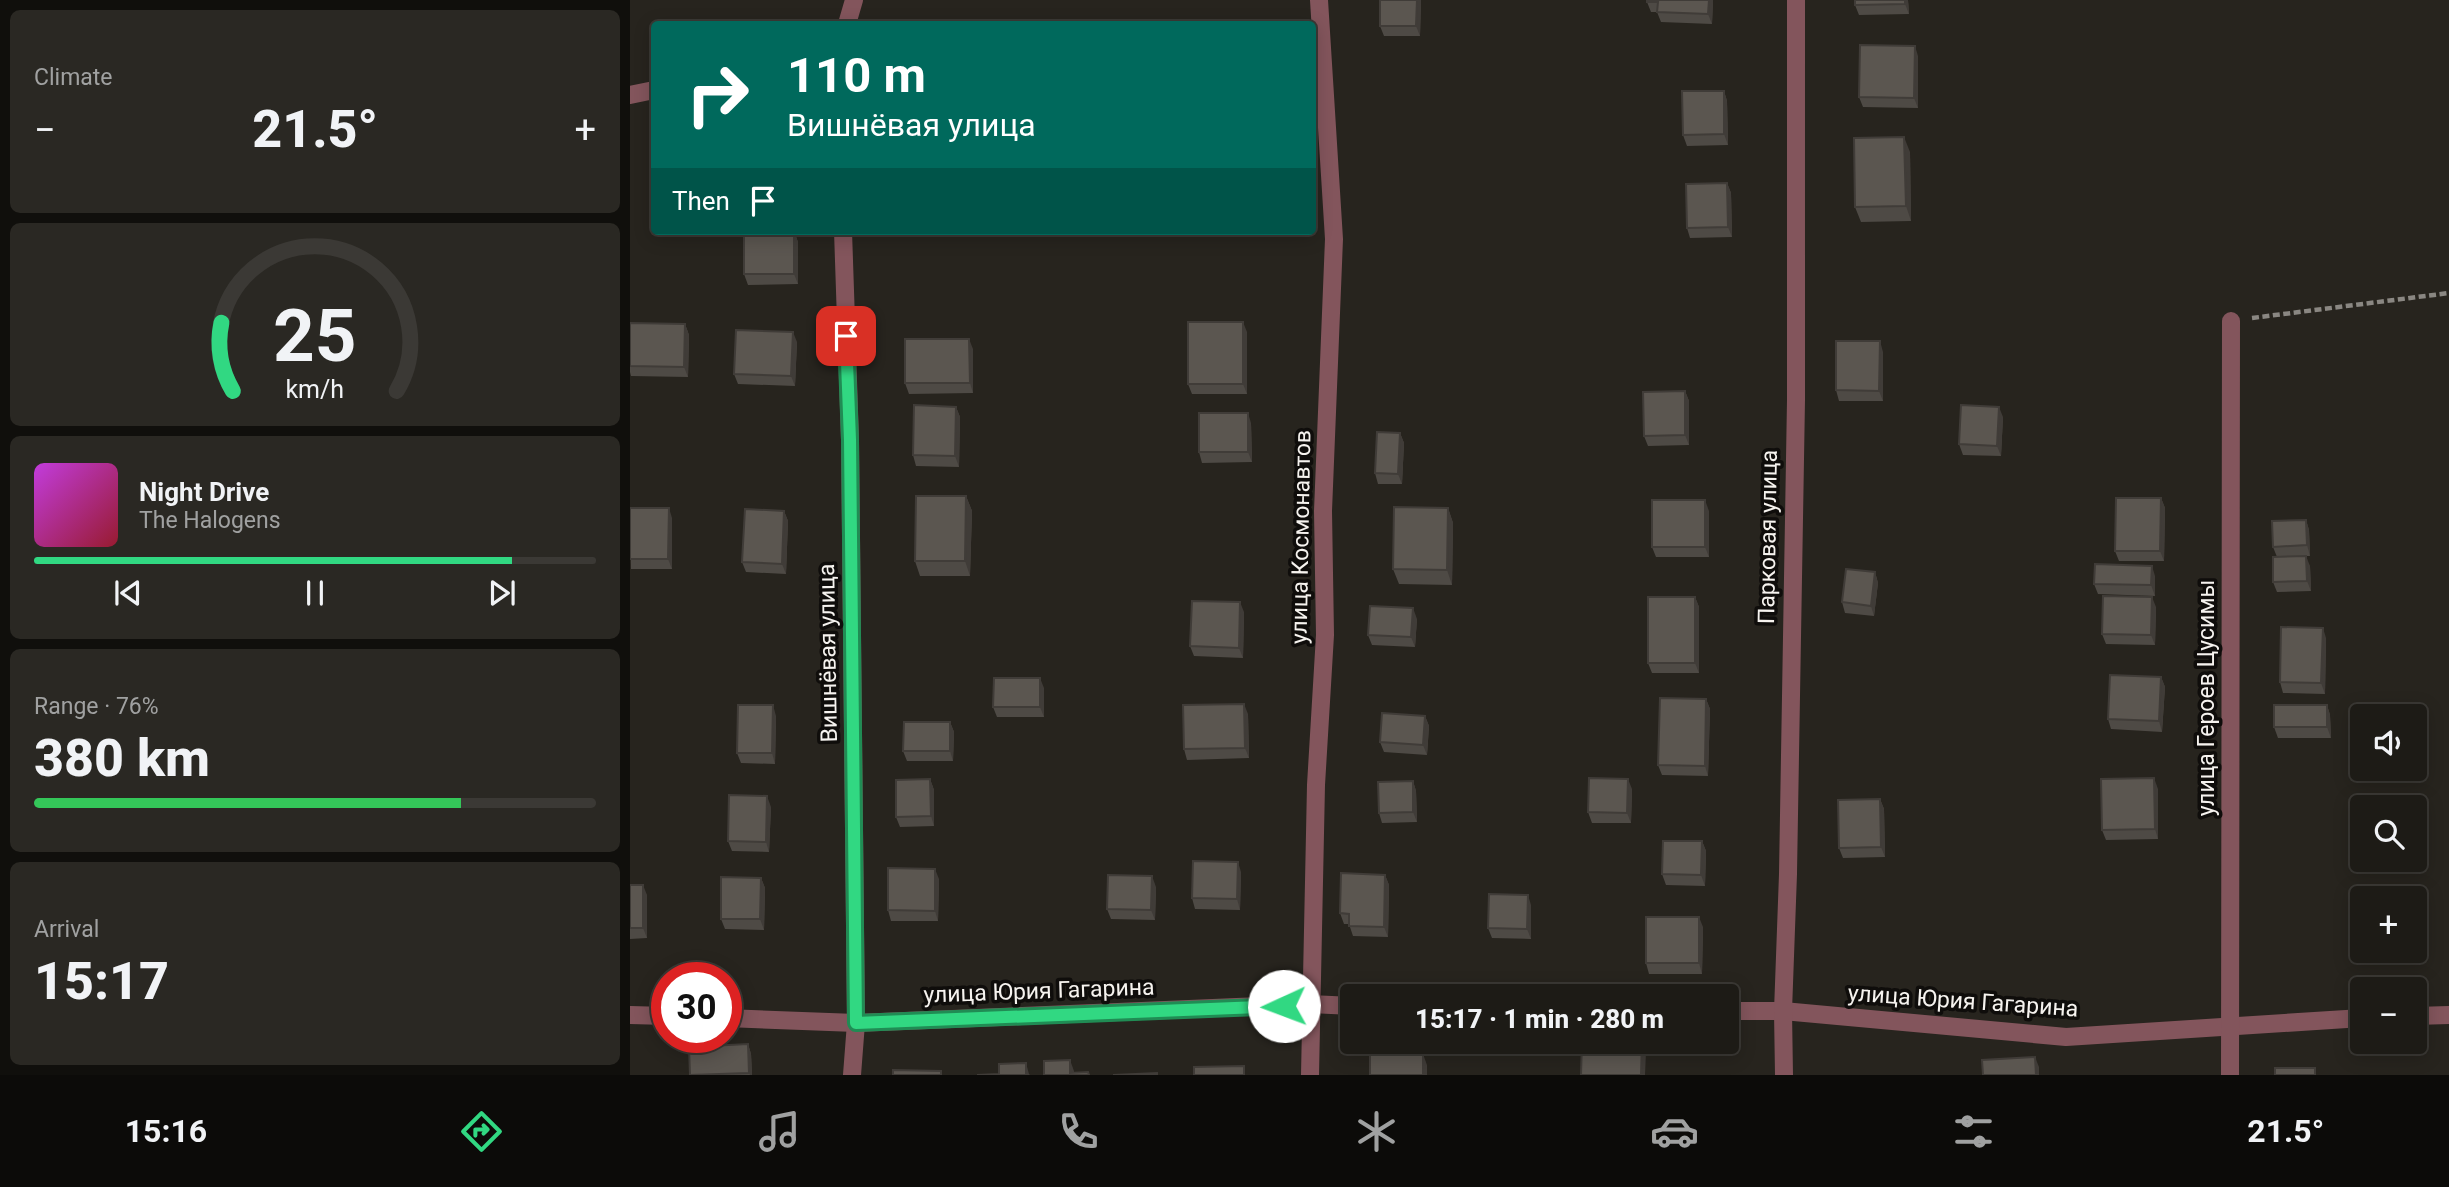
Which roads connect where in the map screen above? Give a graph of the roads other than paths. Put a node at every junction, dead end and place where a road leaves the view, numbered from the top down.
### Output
1 (853, 0) edge
2 (1319, 0) edge
3 (1796, 0) edge
4 (848, 21) edge
5 (651, 91) edge
6 (630, 95) edge
7 (843, 235) edge
8 (2231, 321) road end
9 (1310, 1004) junction
10 (1340, 1005) edge
11 (1739, 1011) edge
12 (1783, 1012) junction
13 (630, 1015) edge
14 (2449, 1015) edge
15 (651, 1016) edge
16 (2427, 1016) edge
17 (742, 1019) edge
18 (2350, 1019) edge
19 (856, 1023) junction
20 (2230, 1026) junction
21 (852, 1075) edge
22 (1310, 1075) edge
23 (1784, 1075) edge
24 (2230, 1075) edge

1 - 4 street
2 - 9 street, улица Космонавтов
3 - 12 street, Парковая улица
5 - 6 street
7 - 19 street, Вишнёвая улица
8 - 20 street, улица Героев Цусимы
9 - 10 street, улица Юрия Гагарина
9 - 19 street, улица Юрия Гагарина
9 - 22 street, улица Космонавтов
11 - 12 street, улица Юрия Гагарина
12 - 20 street, улица Юрия Гагарина
12 - 23 street, Парковая улица
13 - 15 street
14 - 16 street
17 - 19 street, улица Юрия Гагарина
18 - 20 street, улица Юрия Гагарина
19 - 21 street, Вишнёвая улица
20 - 24 street, улица Героев Цусимы

